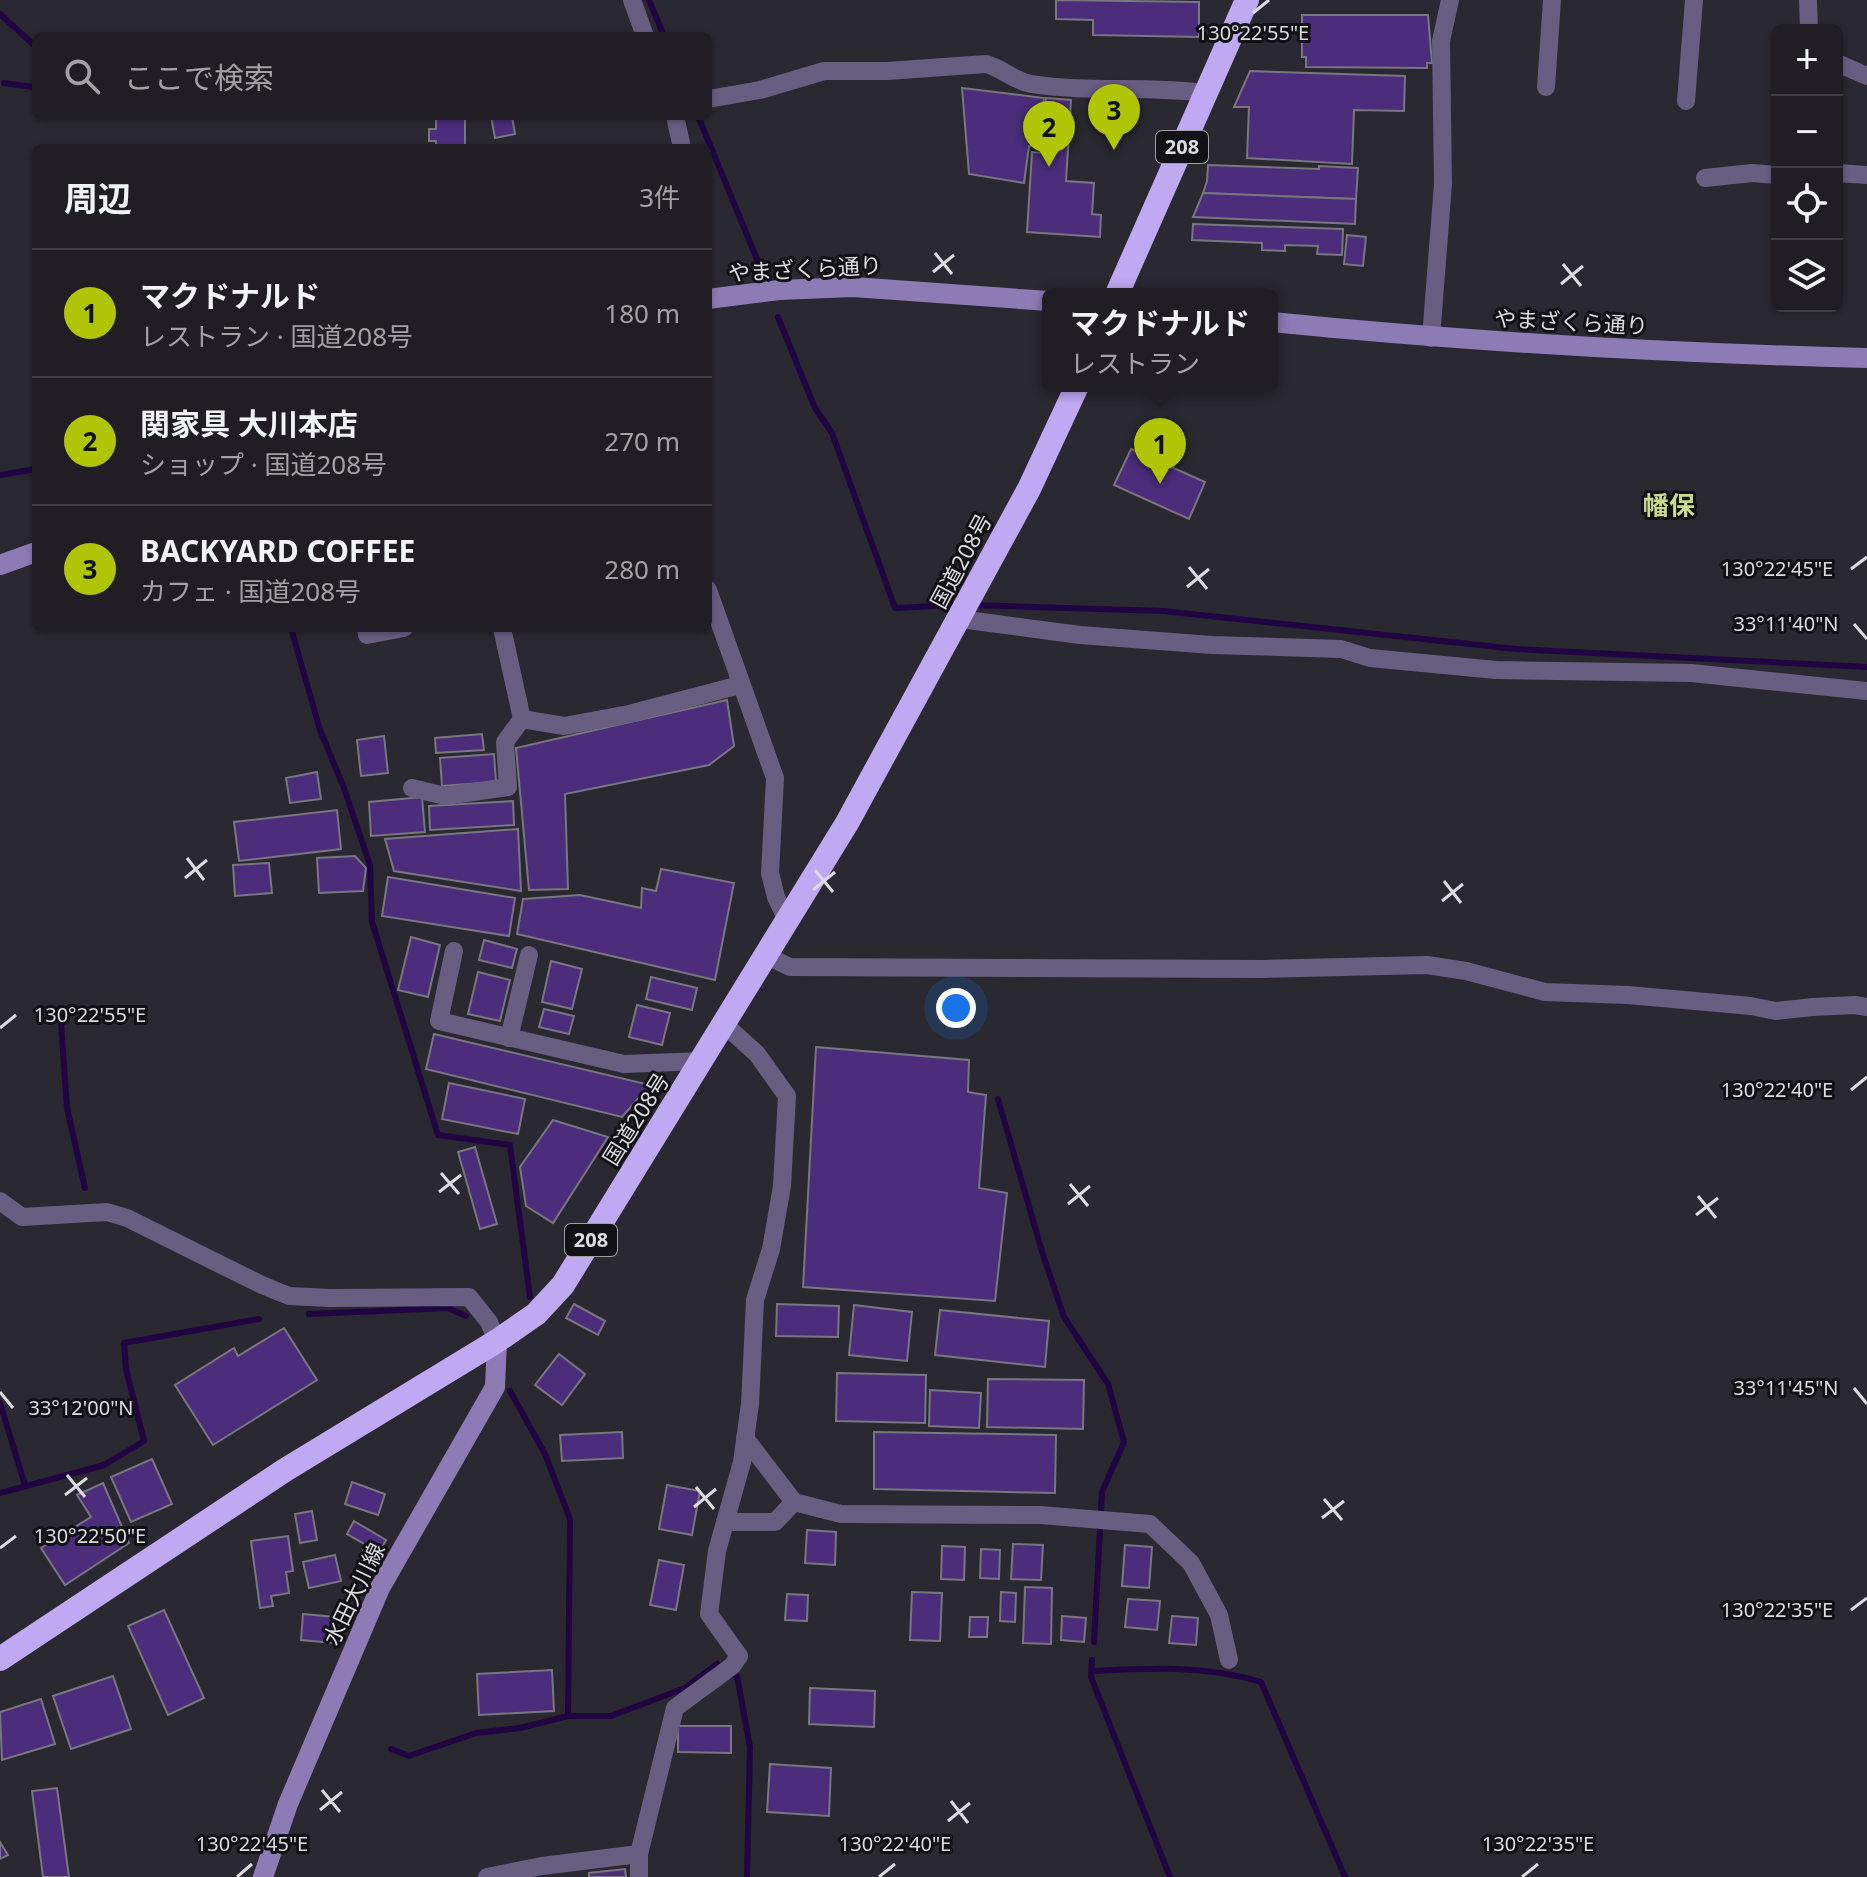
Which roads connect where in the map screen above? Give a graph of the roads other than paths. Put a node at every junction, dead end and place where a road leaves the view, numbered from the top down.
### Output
1 (632, 0) edge
2 (1247, 0) edge
3 (1450, 0) edge
4 (1552, 0) edge
5 (1694, 0) edge
6 (1808, 0) edge
7 (1809, 24) edge
8 (644, 32) edge
9 (1843, 66) edge
10 (1867, 76) edge
11 (1546, 87) dead end
12 (1206, 93) junction
13 (712, 98) edge
14 (1686, 101) dead end
15 (676, 120) edge
16 (681, 144) edge
17 (1843, 173) edge
18 (1771, 175) edge
19 (1867, 175) edge
20 (1705, 178) dead end
21 (1120, 288) edge
22 (712, 298) edge
23 (1042, 301) edge
24 (1278, 323) edge
25 (1431, 338) junction
26 (1867, 358) edge
27 (1074, 392) edge
28 (32, 553) edge
29 (0, 565) edge
30 (712, 602) edge
31 (962, 615) junction
32 (503, 632) edge
33 (740, 685) junction
34 (1867, 691) edge
35 (522, 719) junction
36 (412, 788) dead end
37 (788, 922) junction
38 (454, 951) dead end
39 (529, 955) dead end
40 (767, 956) junction
41 (1867, 1007) edge
42 (725, 1025) junction
43 (509, 1038) junction
44 (703, 1061) junction
45 (0, 1201) edge
46 (497, 1341) junction
47 (745, 1438) junction
48 (794, 1502) junction
49 (725, 1522) junction
50 (0, 1659) edge
51 (1229, 1660) dead end
52 (639, 1854) junction
53 (263, 1877) edge
54 (487, 1877) edge
55 (639, 1877) edge

1 - 8 street
2 - 12 highway, 208
3 - 25 street
4 - 11 street
5 - 14 street
6 - 7 street
9 - 10 street
12 - 13 street
12 - 21 highway, 208
15 - 16 street
17 - 19 street
18 - 20 street
22 - 23 street, やまざくら通り
24 - 25 street, やまざくら通り
25 - 26 street, やまざくら通り
27 - 31 highway, 国道208号 / 208
28 - 29 street
30 - 33 street
31 - 34 street
31 - 37 highway, 国道208号 / 208
32 - 35 street
33 - 35 street
33 - 37 street
35 - 36 street
37 - 40 highway, 国道208号 / 208
38 - 43 street
39 - 43 street
40 - 41 street
40 - 42 highway, 国道208号 / 208
42 - 44 highway, 国道208号 / 208
42 - 47 street
43 - 44 street
44 - 46 highway, 国道208号 / 208
45 - 46 street
46 - 50 highway, 国道208号 / 208
46 - 53 street, 水田大川線
47 - 48 street
47 - 49 street
48 - 49 street
48 - 51 street
49 - 52 street
52 - 54 street
52 - 55 street

